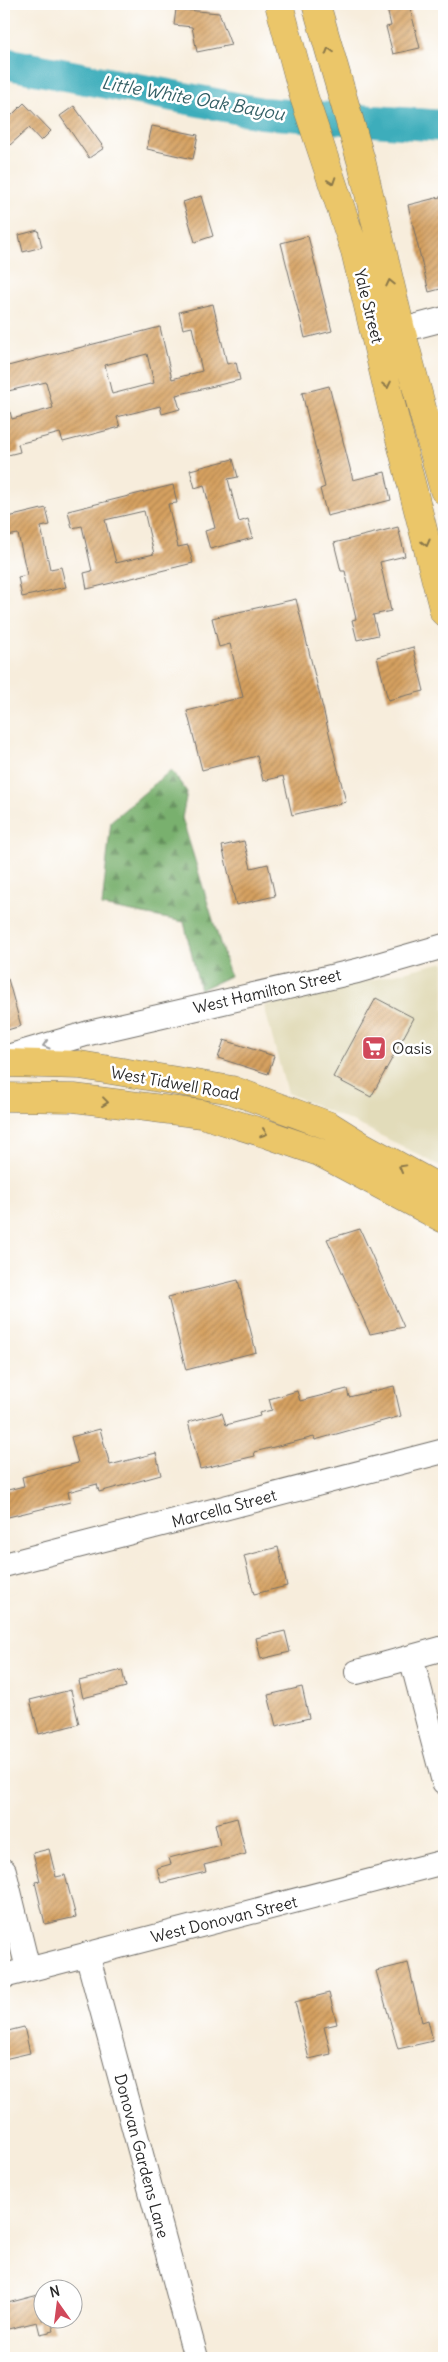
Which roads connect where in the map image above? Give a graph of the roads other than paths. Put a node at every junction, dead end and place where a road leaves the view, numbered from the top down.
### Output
1 (279, 4) edge
2 (316, 4) edge
3 (444, 319) edge
4 (389, 334) junction
5 (444, 490) edge
6 (444, 612) edge
7 (444, 946) edge
8 (89, 1033) junction
9 (4, 1058) edge
10 (4, 1064) edge
11 (80, 1066) junction
12 (4, 1097) edge
13 (74, 1098) junction
14 (362, 1146) junction
15 (347, 1169) junction
16 (444, 1191) edge
17 (444, 1219) edge
18 (444, 1451) edge
19 (4, 1565) edge
20 (444, 1648) edge
21 (411, 1657) junction
22 (356, 1672) dead end
23 (443, 1774) edge
24 (444, 1862) edge
25 (4, 1871) edge
26 (87, 1954) junction
27 (28, 1970) junction
28 (4, 1976) edge
29 (196, 2358) edge

1 -> 4 main road, Yale Street
4 -> 2 main road, Yale Street
3 - 4 street
4 - 5 main road, Yale Street
4 -> 6 main road, Yale Street
7 - 8 street, West Hamilton Street
8 -> 9 street, West Hamilton Street
8 - 11 street
10 - 11 main road, West Tidwell Road
11 - 13 main road
11 - 14 main road, West Tidwell Road
12 - 13 main road, West Tidwell Road
13 -> 15 main road, West Tidwell Road
14 - 15 main road
16 -> 14 main road, West Tidwell Road
15 - 17 main road, West Tidwell Road
18 - 19 street, Marcella Street
20 - 21 street
21 - 22 street
21 - 23 street
24 - 26 street, West Donovan Street
25 - 27 street
26 - 27 street, West Donovan Street
26 - 29 street, Donovan Gardens Lane
27 - 28 street, West Donovan Street

